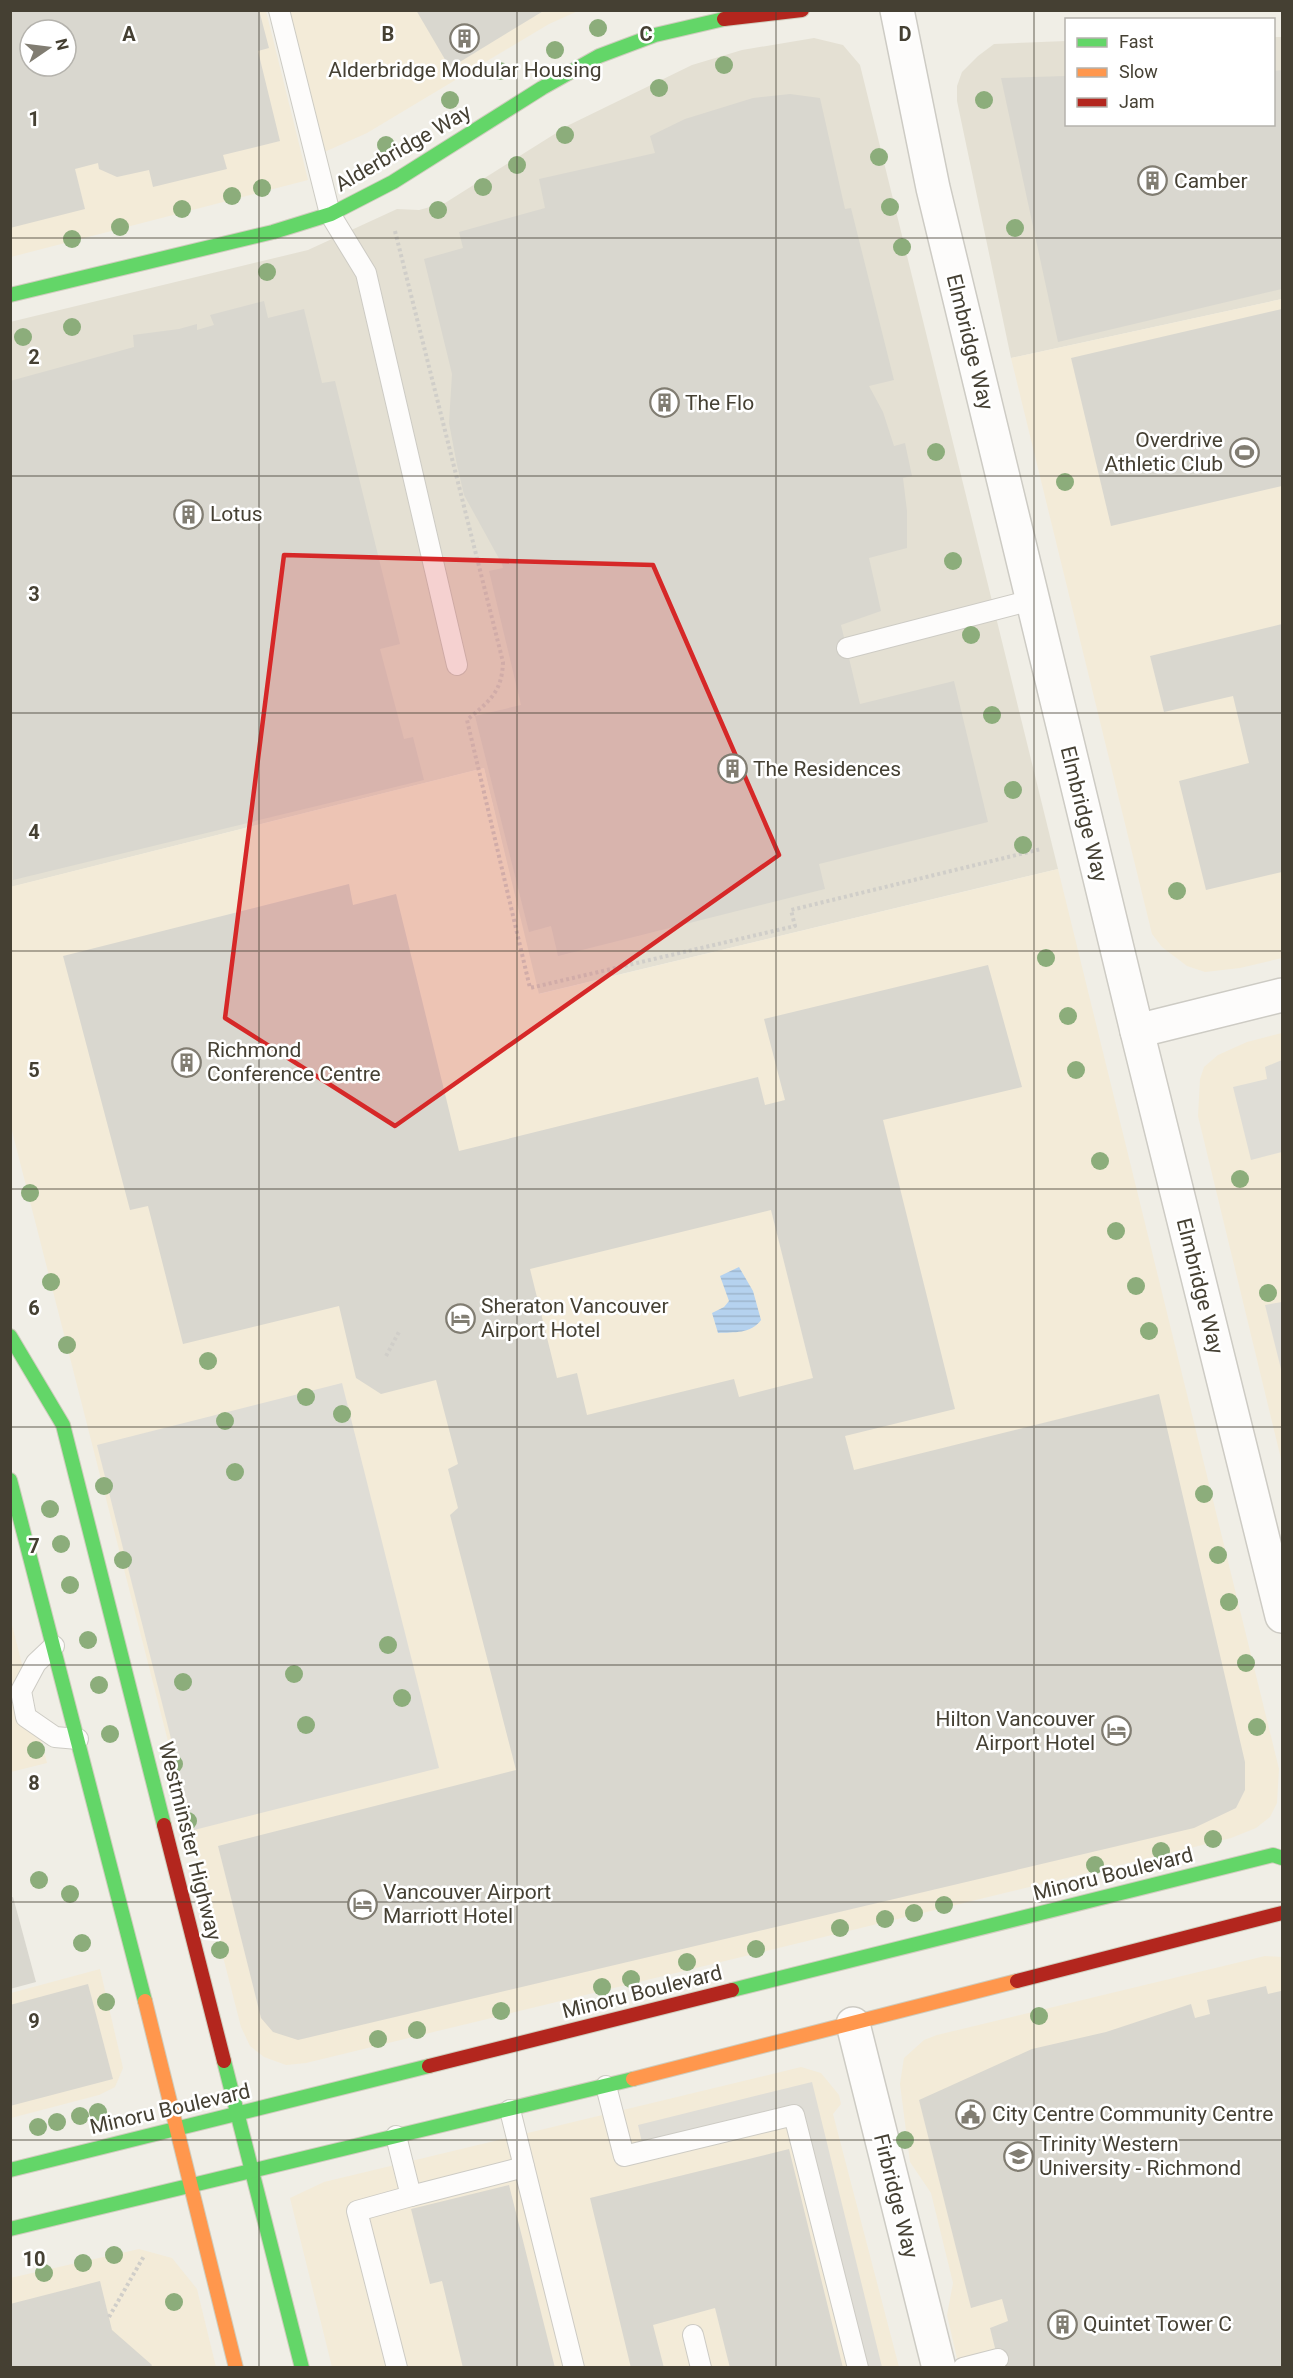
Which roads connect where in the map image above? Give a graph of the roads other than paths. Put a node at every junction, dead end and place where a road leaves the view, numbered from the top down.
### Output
1 (279, 10) edge
2 (802, 10) edge
3 (897, 10) edge
4 (330, 214) junction
5 (10, 295) edge
6 (1032, 600) junction
7 (847, 648) dead end
8 (458, 665) dead end
9 (1282, 996) edge
10 (1137, 1031) junction
11 (10, 1336) edge
12 (10, 1480) edge
13 (1282, 1616) edge
14 (54, 1646) junction
15 (17, 1709) edge
16 (78, 1738) junction
17 (1282, 1858) edge
18 (1282, 1913) edge
19 (852, 2024) junction
20 (606, 2086) junction
21 (510, 2110) junction
22 (238, 2113) junction
23 (176, 2127) junction
24 (396, 2136) junction
25 (524, 2167) junction
26 (10, 2170) edge
27 (252, 2171) junction
28 (189, 2186) junction
29 (411, 2196) junction
30 (10, 2229) edge
31 (693, 2335) dead end
32 (998, 2359) dead end
33 (236, 2367) edge
34 (302, 2367) edge
35 (397, 2367) edge
36 (574, 2367) edge
37 (701, 2367) edge
38 (858, 2367) edge
39 (939, 2367) edge
40 (963, 2367) edge

1 - 4 lane
2 - 4 street, Alderbridge Way
3 - 6 street, Elmbridge Way
4 - 5 street, Alderbridge Way
4 - 8 lane
6 - 7 lane
6 - 10 street, Elmbridge Way
9 - 10 street
10 - 13 street, Elmbridge Way
11 - 22 street, Westminster Highway
12 - 14 street
14 - 15 lane
14 - 16 street
15 - 16 lane
16 - 23 street
17 - 22 street, Minoru Boulevard
18 - 19 street
19 - 20 street
19 - 39 street, Firbridge Way
20 - 21 street
20 - 38 lane
21 - 24 street
21 - 25 lane
22 - 23 street, Minoru Boulevard
22 - 27 street, Westminster Highway
23 - 26 street, Minoru Boulevard
23 - 28 street
24 - 27 street
24 - 29 lane
25 - 29 lane
25 - 36 lane
27 - 28 street
27 - 34 street, Westminster Highway
28 - 30 street
28 - 33 street
29 - 35 lane
31 - 37 lane
32 - 40 lane

